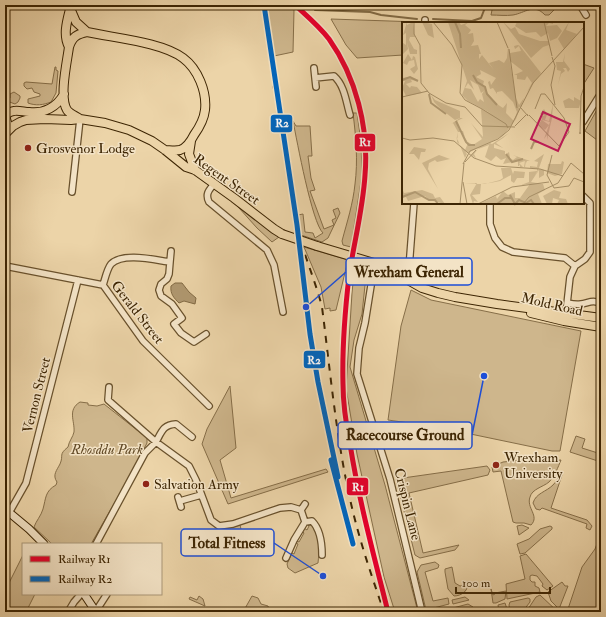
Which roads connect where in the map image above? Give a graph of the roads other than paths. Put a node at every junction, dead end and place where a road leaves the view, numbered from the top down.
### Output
1 (580, 5) edge
2 (70, 6) edge
3 (586, 15) dead end
4 (87, 32) junction
5 (69, 47) junction
6 (314, 68) dead end
7 (315, 78) junction
8 (316, 87) dead end
9 (601, 93) edge
10 (64, 94) junction
11 (5, 108) edge
12 (14, 110) junction
13 (34, 113) junction
14 (5, 114) edge
15 (350, 115) dead end
16 (45, 119) junction
17 (80, 119) junction
18 (584, 120) edge
19 (5, 134) edge
20 (191, 141) junction
21 (164, 150) junction
22 (194, 170) junction
23 (214, 184) junction
24 (72, 192) dead end
25 (584, 197) edge
26 (414, 204) edge
27 (490, 204) edge
28 (171, 251) dead end
29 (170, 262) junction
30 (374, 263) junction
31 (5, 266) edge
32 (575, 266) junction
33 (393, 272) joint
34 (78, 280) junction
35 (408, 281) junction
36 (102, 285) junction
37 (567, 303) junction
38 (601, 304) edge
39 (283, 312) dead end
40 (565, 317) junction
41 (601, 318) edge
42 (601, 327) edge
43 (206, 334) dead end
44 (109, 387) dead end
45 (209, 406) dead end
46 (192, 437) dead end
47 (156, 442) junction
48 (201, 495) junction
49 (180, 502) dead end
50 (305, 504) dead end
51 (7, 510) edge
52 (300, 510) junction
53 (5, 520) edge
54 (305, 522) junction
55 (43, 543) edge
56 (97, 543) edge
57 (322, 555) dead end
58 (286, 558) dead end
59 (81, 595) edge
60 (83, 595) edge
61 (105, 595) edge
62 (68, 612) edge
63 (96, 612) edge
64 (422, 612) edge

1 - 3 street
2 - 4 main road
2 - 5 main road
4 - 5 main road
4 - 20 main road
5 - 10 main road
6 - 7 street
7 - 8 street
7 - 15 street
9 - 18 street
10 - 13 main road
10 - 17 main road
11 - 12 main road
12 - 13 main road
12 - 14 main road
13 - 16 main road
14 - 19 main road
16 - 17 main road, Regent Street
16 - 19 main road, Regent Street
17 - 21 main road, Regent Street
17 - 24 street
20 - 21 main road
20 - 22 main road
21 - 22 main road, Regent Street
22 - 23 main road, Regent Street
23 - 30 main road, Regent Street, bridge
23 - 39 street
25 - 32 street
26 - 35 street
27 - 32 street
28 - 29 street
29 - 36 street
29 - 43 street
30 - 33 main road, Regent Street
30 - 64 street, Crispin Lane
31 - 34 street, Gerald Street
32 - 37 street
33 - 35 main road, Mold Road
34 - 36 street, Gerald Street
34 - 51 street, Vernon Street
35 - 40 main road, Mold Road
36 - 45 street, Gerald Street
37 - 38 street
37 - 40 street
40 - 41 main road, Mold Road
40 - 42 main road, Mold Road
44 - 47 street
46 - 47 street
47 - 48 street
47 - 56 street
48 - 49 street
48 - 52 street
50 - 52 street
51 - 53 street, Vernon Street
51 - 55 main road
52 - 54 street
54 - 57 street
54 - 58 street
59 - 62 street
60 - 63 main road
61 - 63 street

